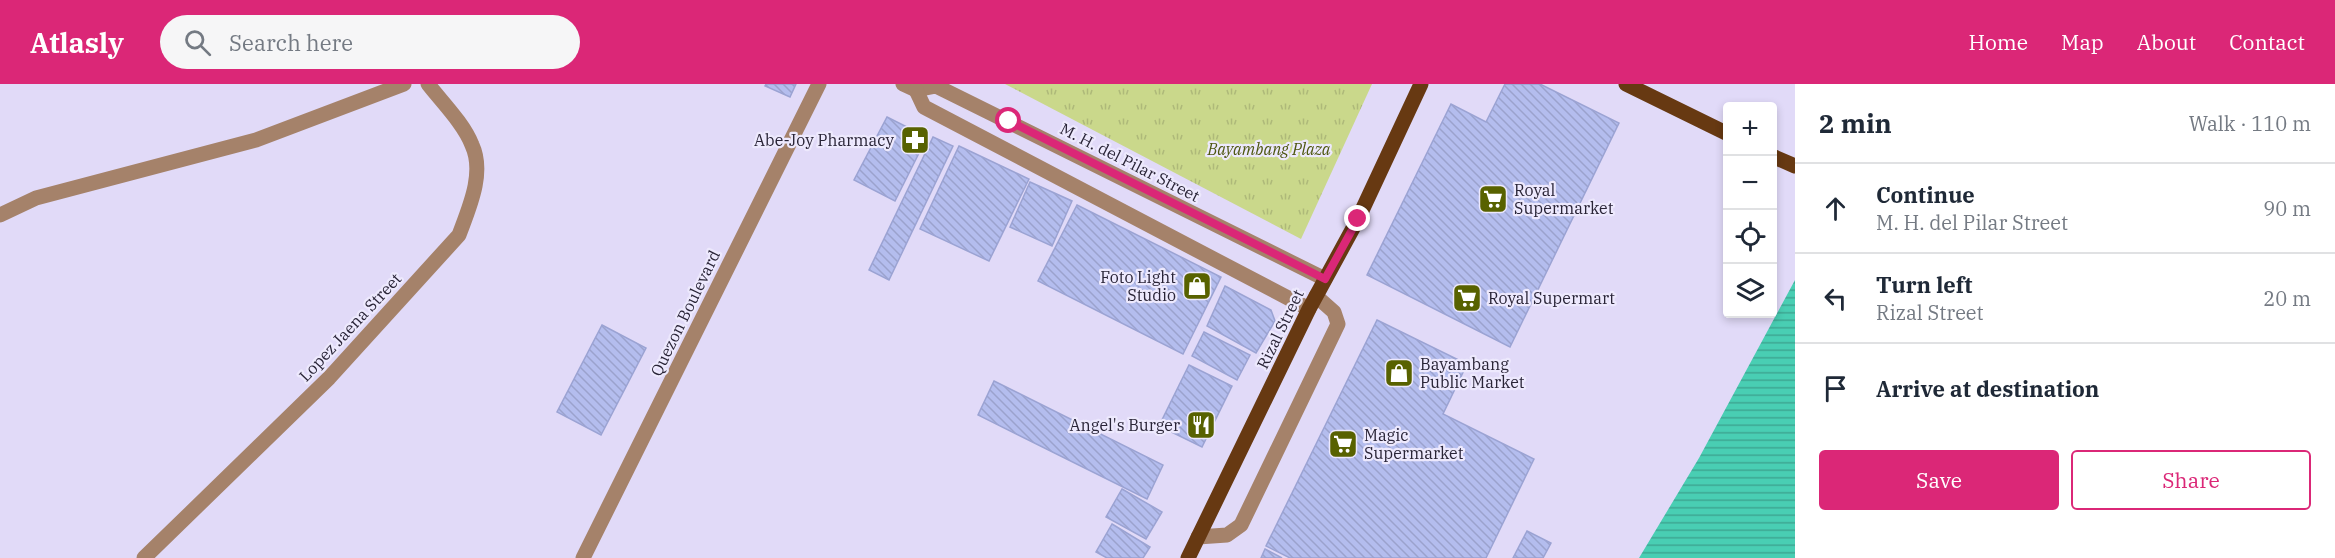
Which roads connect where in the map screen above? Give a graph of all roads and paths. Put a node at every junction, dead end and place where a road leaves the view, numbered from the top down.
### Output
1 (404, 84) edge
2 (428, 84) edge
3 (819, 84) edge
4 (1421, 84) edge
5 (1626, 84) edge
6 (908, 86) edge
7 (1723, 132) edge
8 (1777, 158) edge
9 (1795, 166) edge
10 (0, 214) edge
11 (1325, 279) junction
12 (1313, 302) junction
13 (1198, 537) junction
14 (144, 558) edge
15 (584, 558) edge
16 (1188, 558) edge

1 - 10 street
2 - 14 street, Lopez Jaena Street
3 - 15 street, Quezon Boulevard
4 - 11 main road, Rizal Street
5 - 7 main road
6 - 11 street, M. H. del Pilar Street
6 - 12 street, M. H. del Pilar Street
8 - 9 main road
11 - 12 main road, Rizal Street
12 - 13 main road, Rizal Street
12 - 13 street, M. H. del Pilar Street
13 - 16 main road, Rizal Street

